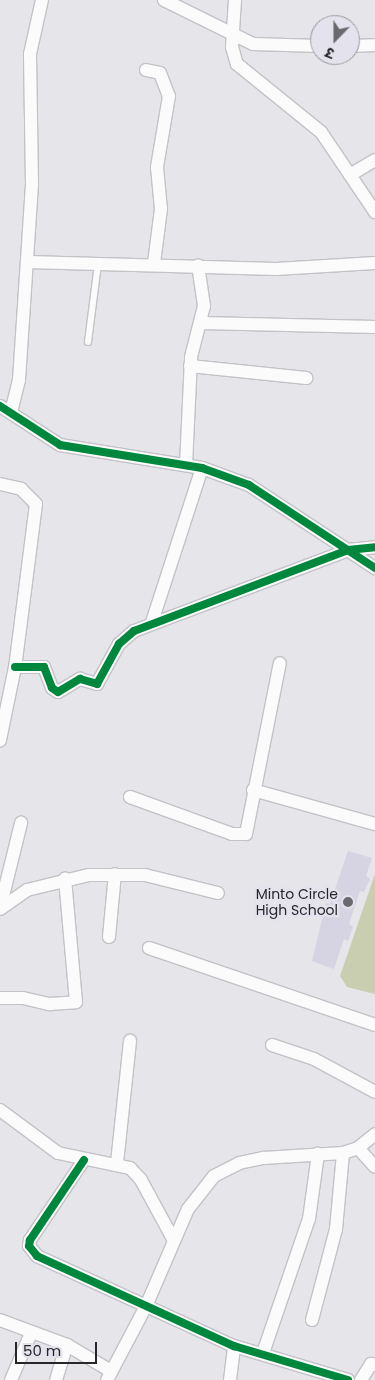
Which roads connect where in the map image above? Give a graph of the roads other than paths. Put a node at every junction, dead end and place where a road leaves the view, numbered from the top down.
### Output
1 (42, 0) edge
2 (164, 0) edge
3 (235, 0) edge
4 (233, 36) junction
5 (310, 46) edge
6 (360, 46) edge
7 (375, 46) edge
8 (146, 70) dead end
9 (375, 160) edge
10 (350, 175) junction
11 (375, 212) edge
12 (98, 261) junction
13 (28, 262) junction
14 (154, 263) junction
15 (375, 263) edge
16 (198, 265) junction
17 (201, 323) junction
18 (375, 327) edge
19 (88, 342) dead end
20 (190, 366) junction
21 (306, 378) dead end
22 (5, 409) edge
23 (186, 465) junction
24 (202, 468) junction
25 (0, 484) edge
26 (375, 547) edge
27 (348, 550) junction
28 (375, 568) edge
29 (152, 622) junction
30 (280, 663) dead end
31 (15, 667) junction
32 (0, 740) edge
33 (253, 790) junction
34 (130, 797) dead end
35 (21, 823) dead end
36 (375, 824) edge
37 (115, 874) junction
38 (65, 878) junction
39 (218, 893) dead end
40 (0, 909) edge
41 (110, 938) dead end
42 (149, 948) dead end
43 (0, 998) edge
44 (375, 1025) edge
45 (130, 1041) dead end
46 (272, 1045) dead end
47 (375, 1092) edge
48 (0, 1110) edge
49 (375, 1134) edge
50 (358, 1148) junction
51 (343, 1153) junction
52 (318, 1154) junction
53 (84, 1160) junction
54 (116, 1163) junction
55 (375, 1167) edge
56 (173, 1239) junction
57 (147, 1304) junction
58 (0, 1320) edge
59 (312, 1320) dead end
60 (31, 1333) junction
61 (67, 1345) junction
62 (234, 1346) junction
63 (264, 1353) junction
64 (375, 1365) edge
65 (109, 1376) edge
66 (11, 1380) edge
67 (56, 1380) edge
68 (230, 1380) edge
69 (348, 1380) edge
70 (361, 1380) edge

1 - 13 street
2 - 4 street
3 - 4 street
4 - 5 street
4 - 10 street
6 - 7 street
8 - 14 street
9 - 10 street
10 - 11 street
12 - 13 street
12 - 14 street
12 - 19 lane
13 - 22 street
14 - 16 street
15 - 16 street
16 - 17 street
17 - 18 street
17 - 20 street
20 - 21 street
20 - 23 street
22 - 23 street
23 - 24 street
24 - 27 street
24 - 29 street
25 - 31 street
26 - 27 street
27 - 28 street
27 - 29 street
29 - 31 street
30 - 33 street
31 - 32 street
33 - 34 street
33 - 36 street
35 - 40 street
37 - 38 street
37 - 39 street
37 - 41 street
38 - 40 street
38 - 43 street
42 - 44 street
45 - 54 street
46 - 47 street
48 - 53 street
49 - 50 street
50 - 51 street
50 - 55 street
51 - 52 street
51 - 59 street
52 - 56 street
52 - 63 street
53 - 54 street
53 - 57 street
54 - 56 street
56 - 57 street
57 - 62 street
57 - 65 street
58 - 60 street
60 - 61 street
60 - 66 street
61 - 65 street
61 - 67 street
62 - 63 street
62 - 68 street
63 - 69 street
64 - 70 street

